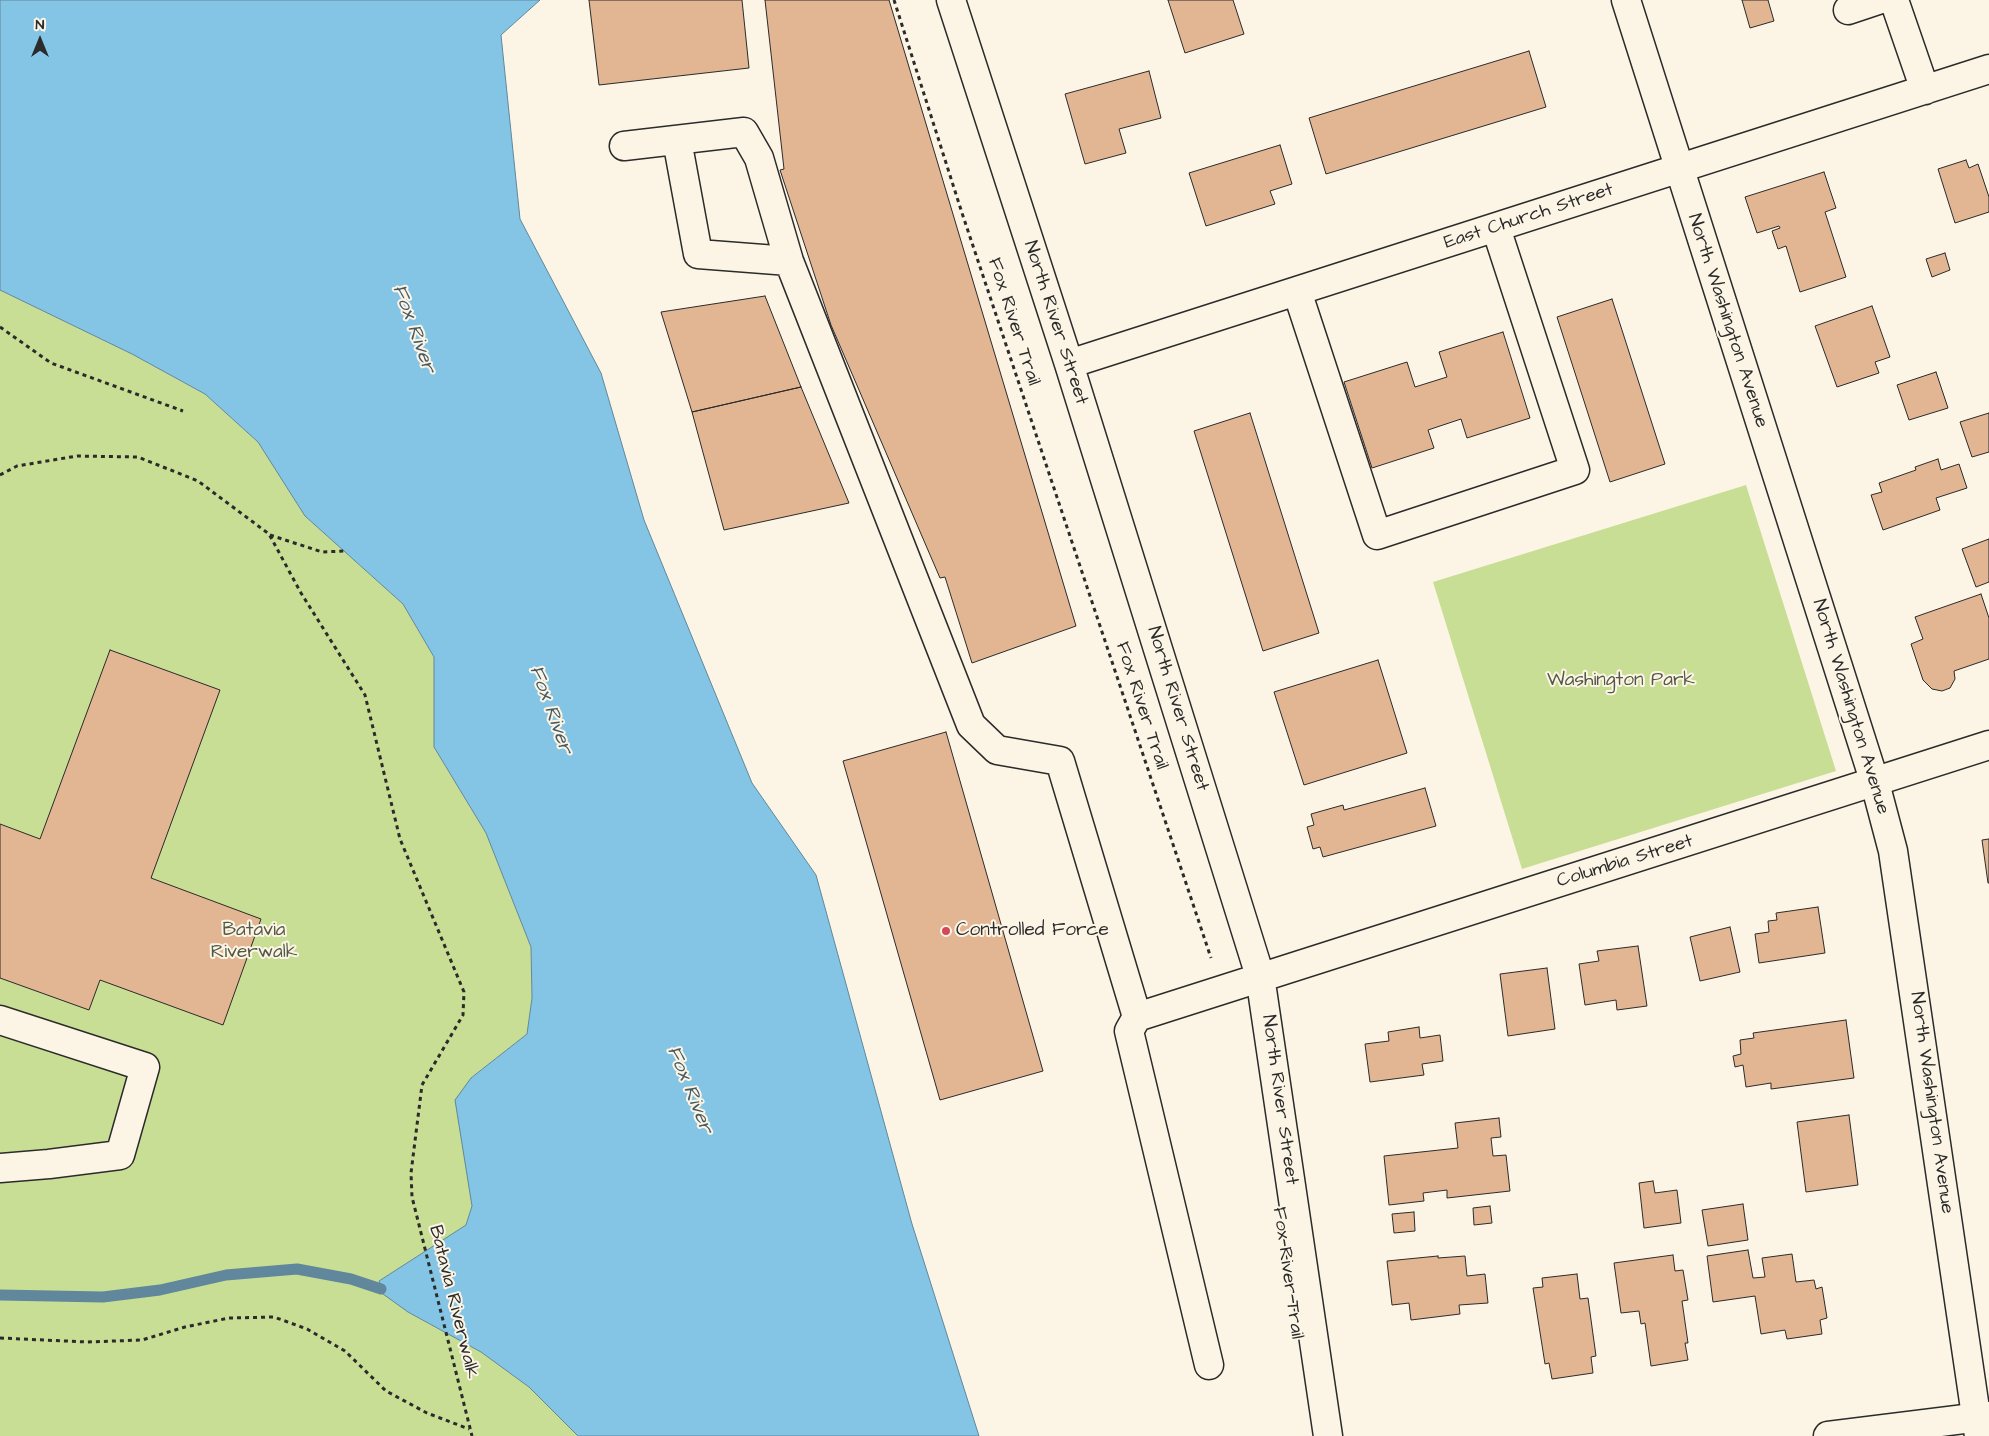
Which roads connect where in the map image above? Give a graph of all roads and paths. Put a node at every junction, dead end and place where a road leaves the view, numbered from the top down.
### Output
1 (894, 0) edge
2 (951, 0) edge
3 (1626, 0) edge
4 (1878, 0) edge
5 (1894, 0) edge
6 (1848, 10) dead end
7 (1989, 69) edge
8 (1925, 90) junction
9 (677, 140) junction
10 (624, 146) dead end
11 (1679, 170) junction
12 (1496, 228) junction
13 (789, 261) junction
14 (1298, 291) junction
15 (0, 327) edge
16 (1069, 364) junction
17 (183, 411) dead end
18 (0, 475) edge
19 (269, 534) junction
20 (344, 551) dead end
21 (1989, 745) edge
22 (1875, 783) junction
23 (1260, 976) junction
24 (1221, 989) junction
25 (1137, 1017) junction
26 (0, 1020) edge
27 (0, 1168) edge
28 (0, 1338) edge
29 (1210, 1365) dead end
30 (1982, 1423) edge
31 (470, 1429) junction
32 (472, 1436) edge
33 (1328, 1436) edge
34 (1828, 1436) edge

1 - 24 path, Fox River Trail
2 - 16 street, North River Street
3 - 11 street, North Washington Avenue
4 - 6 street
5 - 8 street
7 - 8 street, East Church Street
8 - 11 street, East Church Street
9 - 10 street
9 - 13 street
9 - 13 street
11 - 12 street, East Church Street
11 - 22 street, North Washington Avenue
12 - 14 street, East Church Street
12 - 14 street
13 - 25 street
14 - 16 street, East Church Street
15 - 17 path
16 - 23 street, North River Street
18 - 19 path, Batavia Riverwalk
19 - 20 path
19 - 31 path, Batavia Riverwalk
21 - 22 street, Columbia Street
22 - 23 street, Columbia Street
22 - 30 street, North Washington Avenue
23 - 24 street, Columbia Street
23 - 33 street, North River Street
24 - 25 street, Columbia Street
25 - 29 street
26 - 27 street
28 - 31 path
30 - 34 street
31 - 32 path, Batavia Riverwalk

